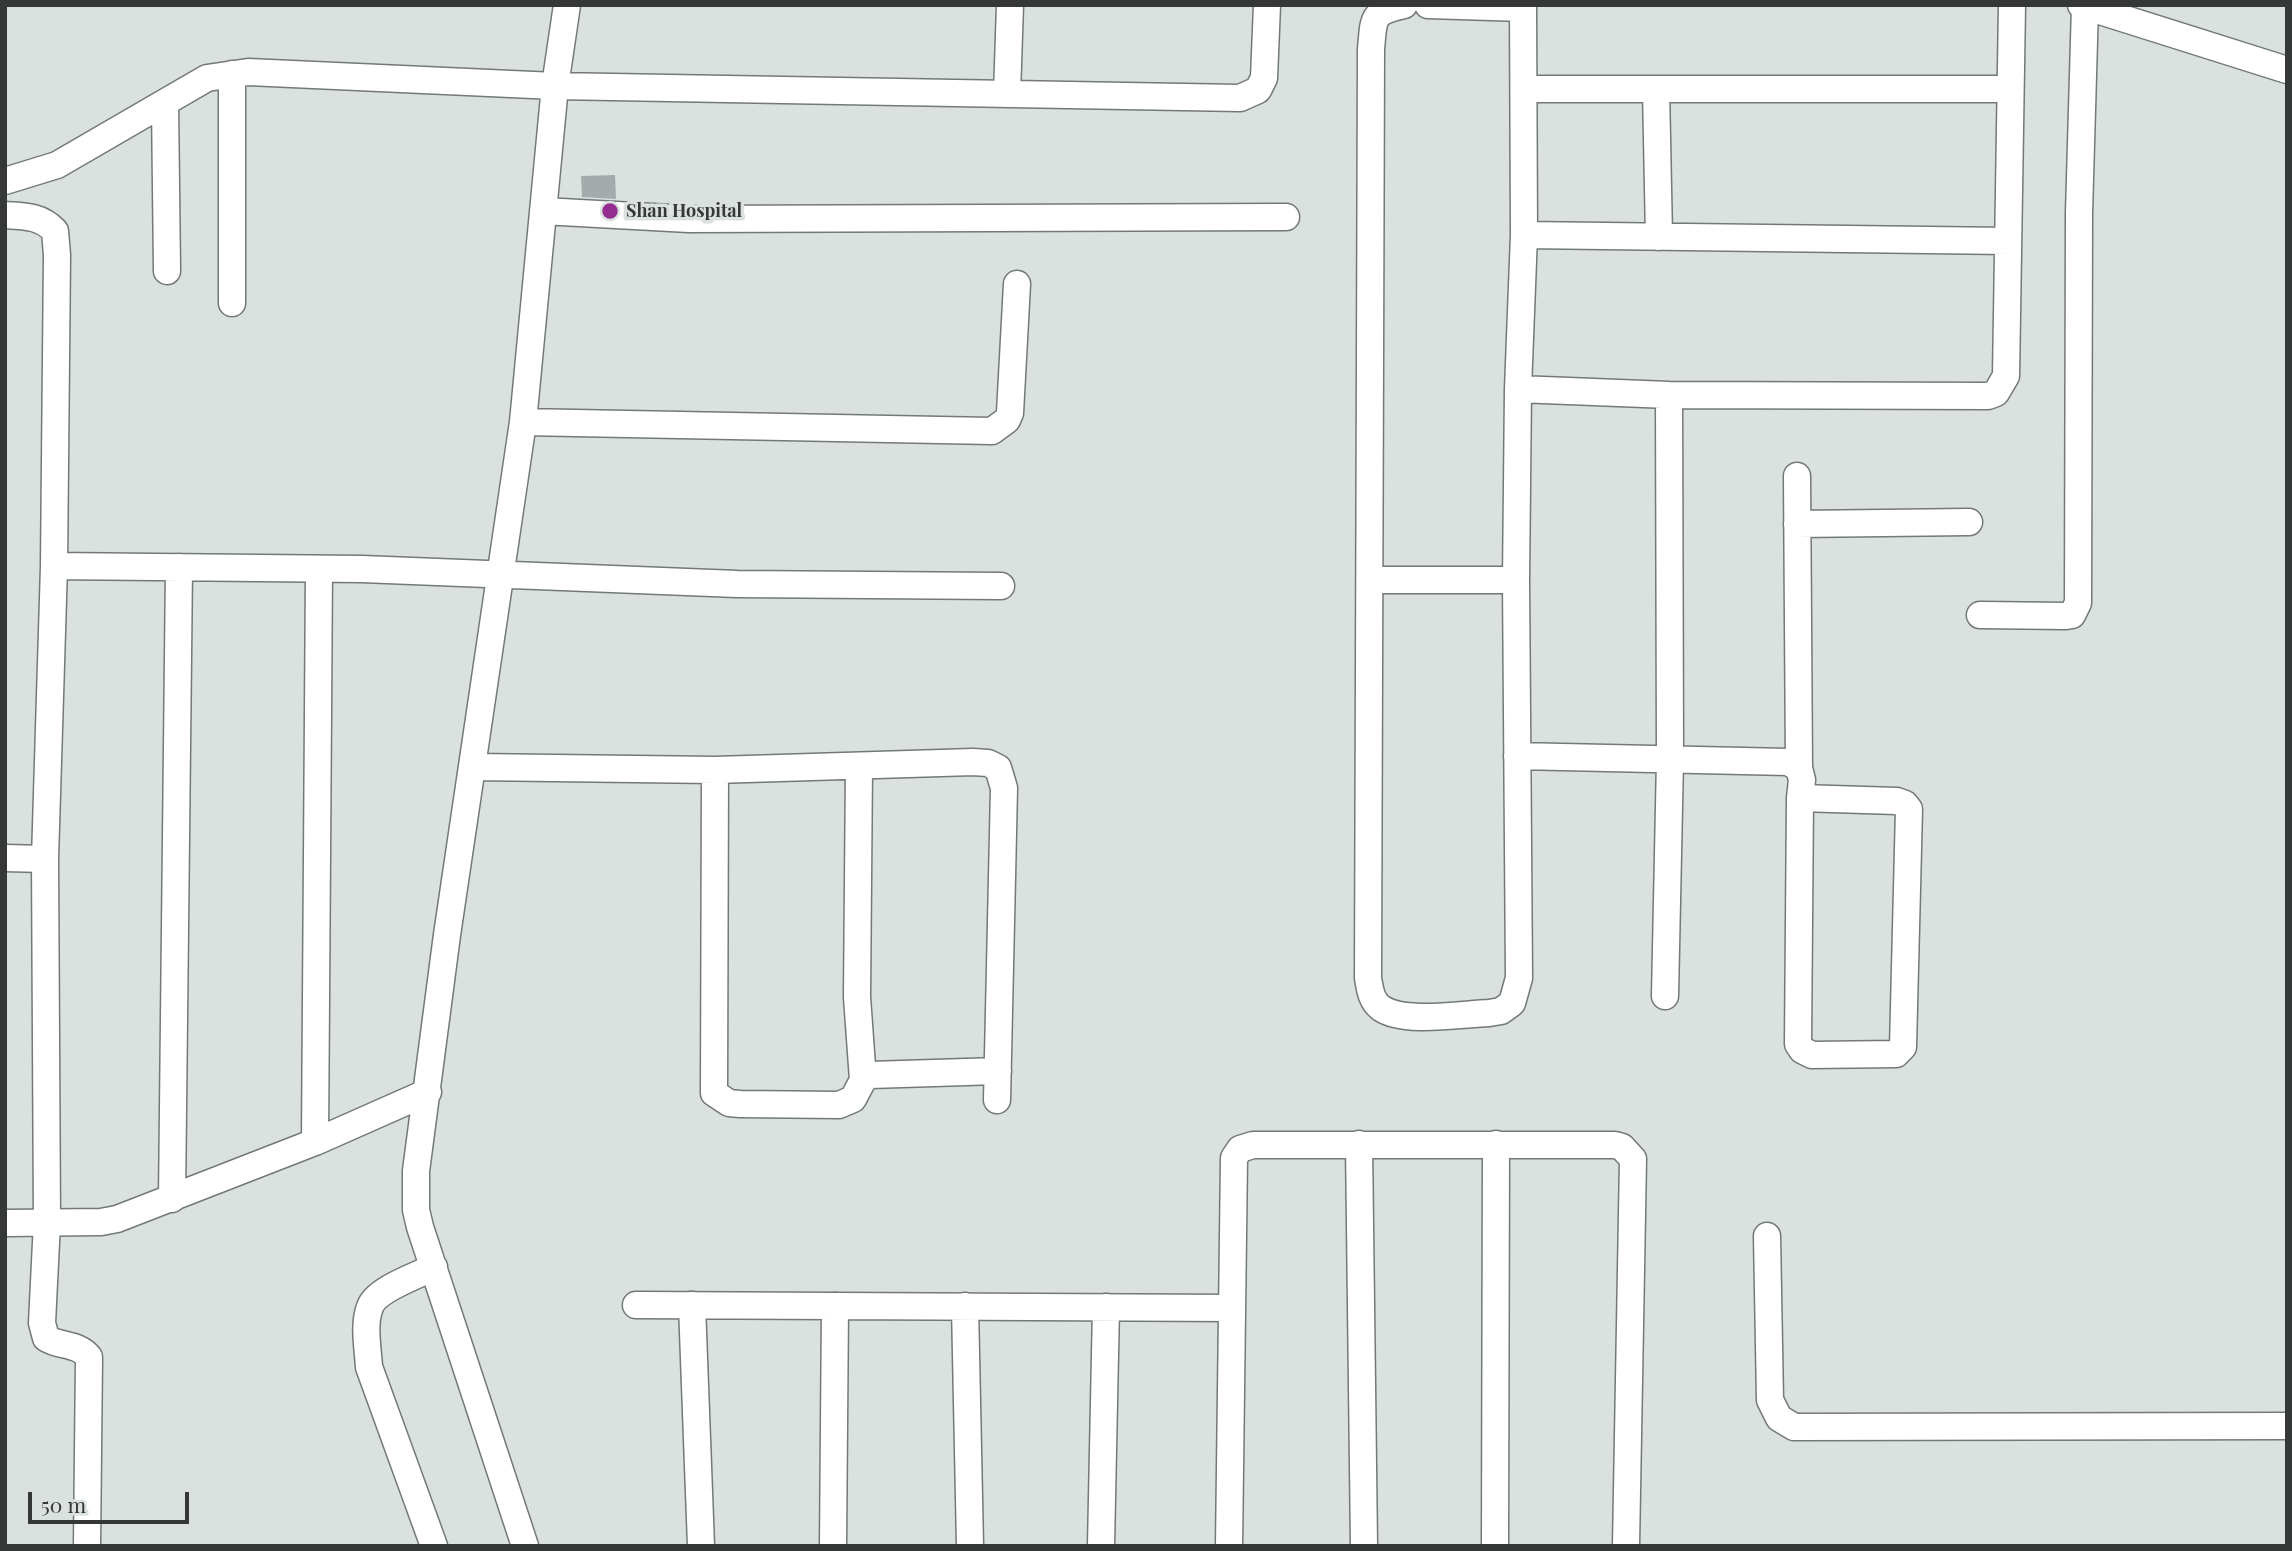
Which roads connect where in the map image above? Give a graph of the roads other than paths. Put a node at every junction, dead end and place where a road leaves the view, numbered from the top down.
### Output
1 (567, 5) edge
2 (1010, 5) edge
3 (1267, 5) edge
4 (1404, 5) edge
5 (1429, 5) edge
6 (2012, 5) edge
7 (1523, 6) edge
8 (2083, 6) edge
9 (2287, 70) edge
10 (232, 74) junction
11 (555, 86) junction
12 (1525, 89) junction
13 (1656, 89) junction
14 (2010, 89) junction
15 (1007, 94) junction
16 (165, 103) junction
17 (5, 181) edge
18 (543, 211) junction
19 (5, 215) edge
20 (1286, 217) dead end
21 (1524, 235) junction
22 (1659, 237) junction
23 (2008, 241) junction
24 (167, 271) dead end
25 (1017, 284) dead end
26 (232, 303) dead end
27 (1518, 388) junction
28 (1669, 395) junction
29 (523, 422) junction
30 (1797, 475) dead end
31 (1969, 522) dead end
32 (1797, 524) junction
33 (54, 566) junction
34 (179, 568) junction
35 (319, 569) junction
36 (502, 573) junction
37 (1370, 580) junction
38 (1516, 580) junction
39 (1001, 586) dead end
40 (1980, 615) dead end
41 (1517, 756) junction
42 (1670, 759) junction
43 (859, 766) junction
44 (473, 767) junction
45 (1799, 768) junction
46 (715, 770) junction
47 (1800, 799) junction
48 (5, 858) edge
49 (45, 859) junction
50 (1665, 996) dead end
51 (998, 1072) junction
52 (863, 1080) junction
53 (428, 1092) junction
54 (997, 1100) dead end
55 (315, 1142) junction
56 (1359, 1144) junction
57 (1496, 1144) junction
58 (172, 1199) junction
59 (47, 1222) junction
60 (5, 1223) edge
61 (1767, 1237) dead end
62 (434, 1268) junction
63 (636, 1305) dead end
64 (692, 1305) junction
65 (835, 1306) junction
66 (965, 1306) junction
67 (1106, 1307) junction
68 (1232, 1308) junction
69 (2287, 1426) edge
70 (87, 1546) edge
71 (434, 1546) edge
72 (525, 1546) edge
73 (701, 1546) edge
74 (833, 1546) edge
75 (970, 1546) edge
76 (1101, 1546) edge
77 (1229, 1546) edge
78 (1364, 1546) edge
79 (1495, 1546) edge
80 (1626, 1546) edge

1 - 11 street
2 - 15 street
3 - 15 street
4 - 37 street
5 - 7 street
6 - 14 street
7 - 12 street
8 - 9 street
8 - 40 street
10 - 11 street
10 - 16 street
10 - 26 street
11 - 15 street
11 - 18 street
12 - 13 street
12 - 21 street
13 - 14 street
13 - 22 street
14 - 23 street
16 - 17 street
16 - 24 street
18 - 20 street
18 - 29 street
19 - 33 street
21 - 22 street
21 - 27 street
22 - 23 street
23 - 28 street
25 - 29 street
27 - 28 street
27 - 38 street
28 - 42 street
29 - 36 street
30 - 32 street
31 - 32 street
32 - 45 street
33 - 34 street
33 - 49 street
34 - 35 street
34 - 58 street
35 - 36 street
35 - 55 street
36 - 39 street
36 - 44 street
37 - 38 street
37 - 41 street
38 - 41 street
41 - 42 street
42 - 45 street
42 - 50 street
43 - 46 street
43 - 51 street
43 - 52 street
44 - 46 street
44 - 53 street
45 - 47 street
46 - 52 street
47 - 47 street
48 - 49 street
49 - 59 street
51 - 52 street
51 - 54 street
53 - 55 street
53 - 62 street
55 - 58 street
56 - 57 street
56 - 68 street
56 - 78 street
57 - 79 street
57 - 80 street
58 - 59 street
59 - 60 street
59 - 70 street
61 - 69 street
62 - 71 street
62 - 72 street
63 - 64 street
64 - 65 street
64 - 73 street
65 - 66 street
65 - 74 street
66 - 67 street
66 - 75 street
67 - 68 street
67 - 76 street
68 - 77 street

